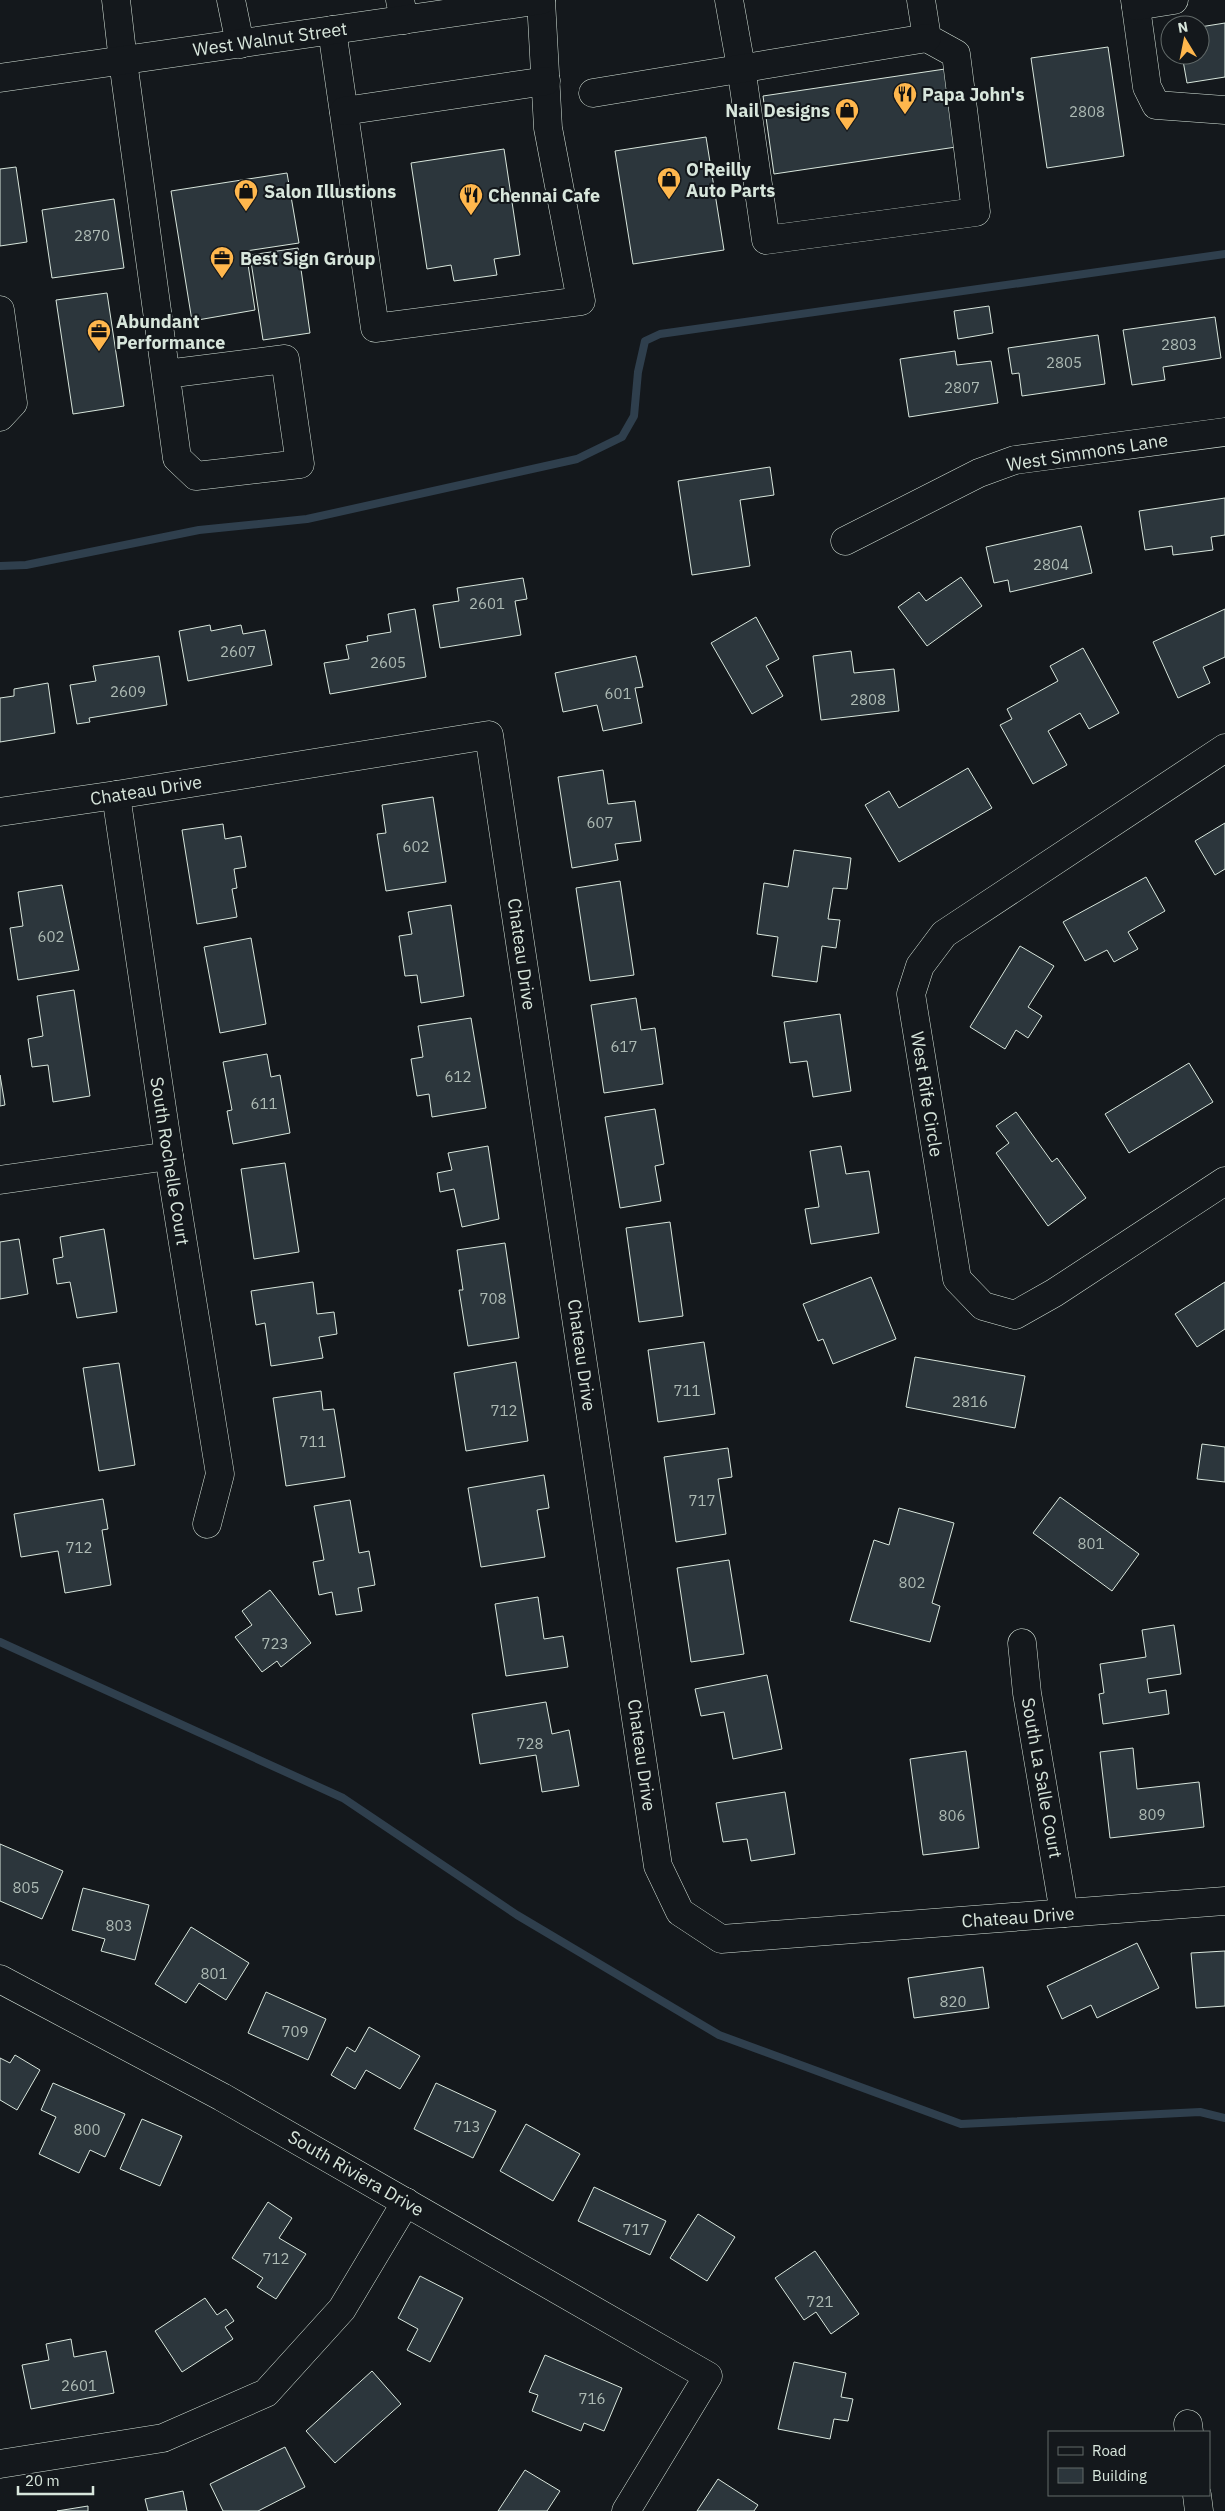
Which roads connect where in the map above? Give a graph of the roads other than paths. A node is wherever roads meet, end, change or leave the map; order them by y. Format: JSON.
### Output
{"nodes":[{"id":1,"x":116,"y":0,"type":"edge"},
{"id":2,"x":231,"y":0,"type":"edge"},
{"id":3,"x":541,"y":0,"type":"edge"},
{"id":4,"x":729,"y":0,"type":"edge"},
{"id":5,"x":921,"y":0,"type":"edge"},
{"id":6,"x":1174,"y":0,"type":"edge"},
{"id":7,"x":1135,"y":3,"type":"edge"},
{"id":8,"x":402,"y":10,"type":"edge"},
{"id":9,"x":332,"y":30,"type":"junction"},
{"id":10,"x":927,"y":38,"type":"junction"},
{"id":11,"x":240,"y":44,"type":"junction"},
{"id":12,"x":123,"y":60,"type":"junction"},
{"id":13,"x":741,"y":67,"type":"junction"},
{"id":14,"x":1,"y":74,"type":"edge"},
{"id":15,"x":546,"y":81,"type":"junction"},
{"id":16,"x":593,"y":93,"type":"dead end"},
{"id":17,"x":1225,"y":110,"type":"edge"},
{"id":18,"x":344,"y":111,"type":"junction"},
{"id":19,"x":0,"y":310,"type":"edge"},
{"id":20,"x":166,"y":374,"type":"junction"},
{"id":21,"x":0,"y":417,"type":"edge"},
{"id":22,"x":1225,"y":432,"type":"edge"},
{"id":23,"x":845,"y":541,"type":"dead end"},
{"id":24,"x":1225,"y":748,"type":"edge"},
{"id":25,"x":116,"y":796,"type":"junction"},
{"id":26,"x":0,"y":812,"type":"edge"},
{"id":27,"x":169,"y":1156,"type":"junction"},
{"id":28,"x":0,"y":1180,"type":"edge"},
{"id":29,"x":1225,"y":1181,"type":"edge"},
{"id":30,"x":208,"y":1524,"type":"dead end"},
{"id":31,"x":1022,"y":1643,"type":"dead end"},
{"id":32,"x":1225,"y":1901,"type":"edge"},
{"id":33,"x":1064,"y":1913,"type":"junction"},
{"id":34,"x":0,"y":1979,"type":"edge"},
{"id":35,"x":406,"y":2202,"type":"junction"},
{"id":36,"x":0,"y":2464,"type":"edge"},
{"id":37,"x":1197,"y":2496,"type":"edge"},
{"id":38,"x":626,"y":2511,"type":"edge"},
{"id":39,"x":1199,"y":2511,"type":"edge"}],
"edges":[{"from":1,"to":12,"type":"street"},
{"from":2,"to":11,"type":"street"},
{"from":3,"to":8,"type":"street","name":"West Walnut Street"},
{"from":3,"to":15,"type":"street"},
{"from":4,"to":13,"type":"street"},
{"from":5,"to":10,"type":"street"},
{"from":6,"to":7,"type":"street"},
{"from":7,"to":17,"type":"street"},
{"from":8,"to":9,"type":"street","name":"West Walnut Street"},
{"from":9,"to":11,"type":"street","name":"West Walnut Street"},
{"from":9,"to":18,"type":"street"},
{"from":10,"to":13,"type":"street"},
{"from":10,"to":13,"type":"street"},
{"from":11,"to":12,"type":"street","name":"West Walnut Street"},
{"from":12,"to":14,"type":"street","name":"West Walnut Street"},
{"from":12,"to":20,"type":"street"},
{"from":13,"to":16,"type":"street"},
{"from":15,"to":18,"type":"street"},
{"from":15,"to":18,"type":"street"},
{"from":19,"to":21,"type":"street"},
{"from":20,"to":20,"type":"street"},
{"from":22,"to":23,"type":"street","name":"West Simmons Lane"},
{"from":24,"to":29,"type":"street","name":"West Rife Circle"},
{"from":25,"to":26,"type":"street","name":"Chateau Drive"},
{"from":25,"to":27,"type":"street","name":"South Rochelle Court"},
{"from":25,"to":33,"type":"street","name":"Chateau Drive"},
{"from":27,"to":28,"type":"street"},
{"from":27,"to":30,"type":"street","name":"South Rochelle Court"},
{"from":31,"to":33,"type":"street","name":"South La Salle Court"},
{"from":32,"to":33,"type":"street","name":"Chateau Drive"},
{"from":34,"to":35,"type":"street","name":"South Riviera Drive"},
{"from":35,"to":36,"type":"street"},
{"from":35,"to":38,"type":"street","name":"South Riviera Drive"},
{"from":37,"to":39,"type":"street"}]}
